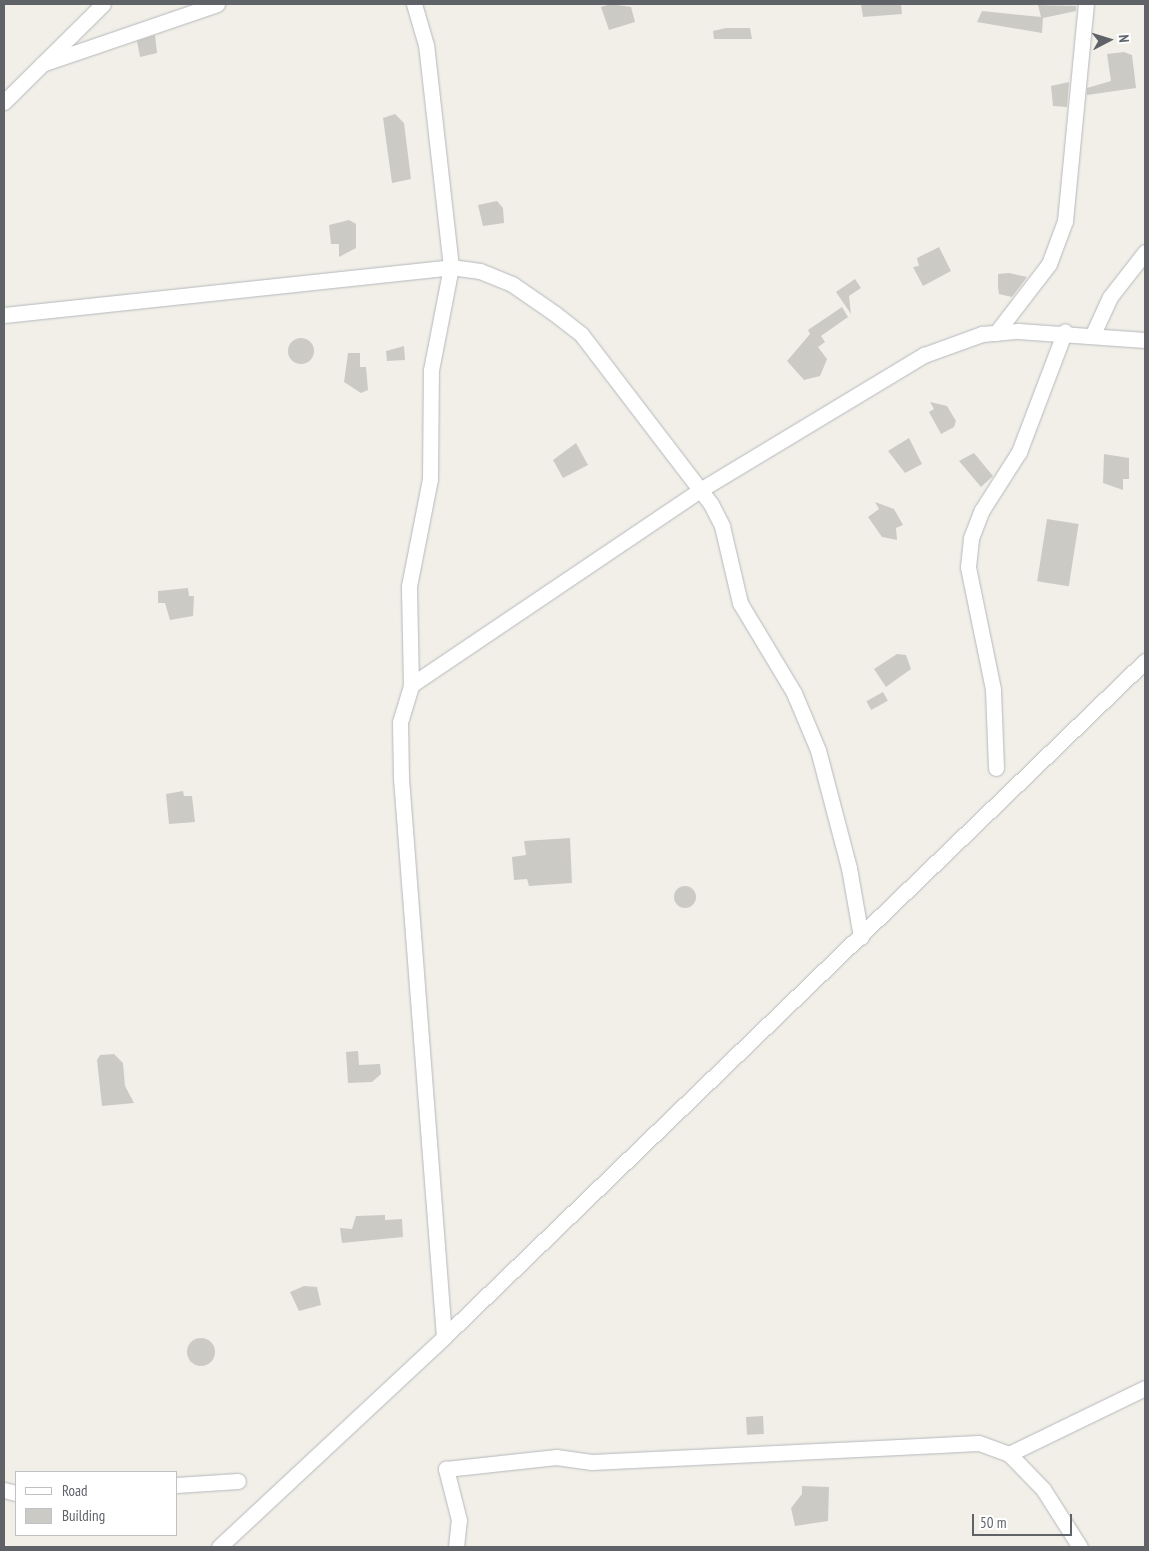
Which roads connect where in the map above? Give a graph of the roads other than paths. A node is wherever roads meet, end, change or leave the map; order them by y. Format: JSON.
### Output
{"nodes":[{"id":1,"x":104,"y":4,"type":"edge"},
{"id":2,"x":217,"y":4,"type":"edge"},
{"id":3,"x":414,"y":4,"type":"edge"},
{"id":4,"x":1086,"y":4,"type":"edge"},
{"id":5,"x":42,"y":64,"type":"junction"},
{"id":6,"x":4,"y":84,"type":"edge"},
{"id":7,"x":22,"y":84,"type":"junction"},
{"id":8,"x":4,"y":102,"type":"edge"},
{"id":9,"x":1145,"y":252,"type":"edge"},
{"id":10,"x":451,"y":267,"type":"junction"},
{"id":11,"x":4,"y":315,"type":"edge"},
{"id":12,"x":1066,"y":331,"type":"junction"},
{"id":13,"x":996,"y":333,"type":"junction"},
{"id":14,"x":1093,"y":334,"type":"junction"},
{"id":15,"x":1145,"y":340,"type":"edge"},
{"id":16,"x":700,"y":490,"type":"junction"},
{"id":17,"x":1145,"y":661,"type":"edge"},
{"id":18,"x":411,"y":686,"type":"junction"},
{"id":19,"x":996,"y":768,"type":"dead end"},
{"id":20,"x":861,"y":937,"type":"junction"},
{"id":21,"x":444,"y":1337,"type":"junction"},
{"id":22,"x":1145,"y":1388,"type":"edge"},
{"id":23,"x":1009,"y":1454,"type":"junction"},
{"id":24,"x":238,"y":1481,"type":"dead end"},
{"id":25,"x":178,"y":1485,"type":"edge"},
{"id":26,"x":219,"y":1547,"type":"edge"},
{"id":27,"x":456,"y":1547,"type":"edge"},
{"id":28,"x":1080,"y":1547,"type":"edge"}],
"edges":[{"from":1,"to":5,"type":"street"},
{"from":2,"to":5,"type":"street"},
{"from":3,"to":10,"type":"street"},
{"from":4,"to":13,"type":"street"},
{"from":5,"to":7,"type":"street"},
{"from":6,"to":7,"type":"street"},
{"from":7,"to":8,"type":"street"},
{"from":9,"to":14,"type":"street"},
{"from":10,"to":11,"type":"street"},
{"from":10,"to":16,"type":"street"},
{"from":10,"to":18,"type":"street"},
{"from":12,"to":13,"type":"street"},
{"from":12,"to":14,"type":"street"},
{"from":12,"to":19,"type":"street"},
{"from":13,"to":16,"type":"street"},
{"from":14,"to":15,"type":"street"},
{"from":16,"to":18,"type":"street"},
{"from":16,"to":20,"type":"street"},
{"from":17,"to":20,"type":"street"},
{"from":18,"to":21,"type":"street"},
{"from":20,"to":21,"type":"street"},
{"from":21,"to":26,"type":"street"},
{"from":22,"to":23,"type":"street"},
{"from":23,"to":27,"type":"street"},
{"from":23,"to":28,"type":"street"},
{"from":24,"to":25,"type":"street"}]}
